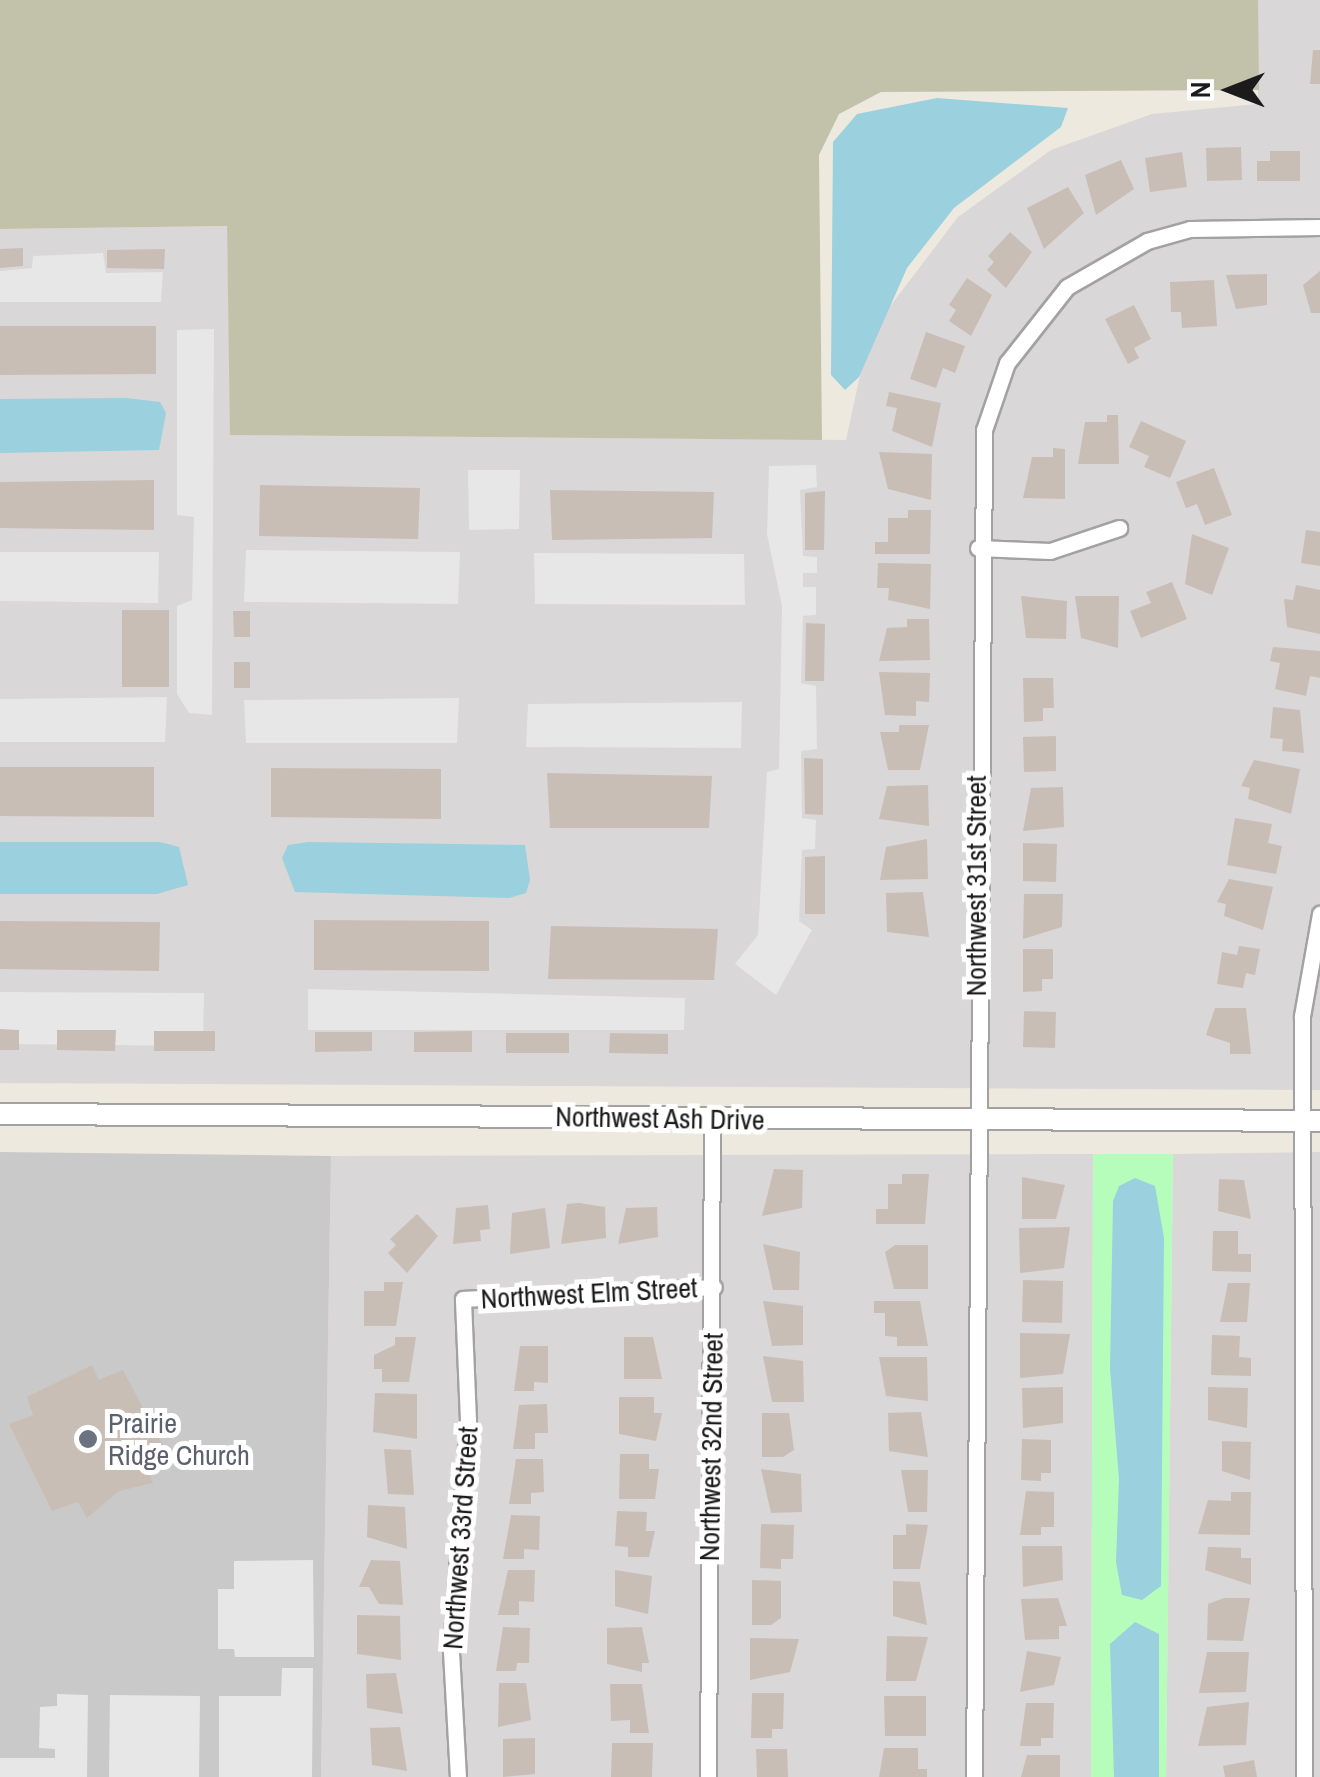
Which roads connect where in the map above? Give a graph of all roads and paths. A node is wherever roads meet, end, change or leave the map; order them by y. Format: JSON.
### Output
{"nodes":[{"id":1,"x":1320,"y":227,"type":"edge"},
{"id":2,"x":1118,"y":528,"type":"dead end"},
{"id":3,"x":978,"y":548,"type":"junction"},
{"id":4,"x":1320,"y":914,"type":"edge"},
{"id":5,"x":0,"y":1114,"type":"edge"},
{"id":6,"x":712,"y":1118,"type":"junction"},
{"id":7,"x":976,"y":1120,"type":"junction"},
{"id":8,"x":1311,"y":1121,"type":"edge"},
{"id":9,"x":714,"y":1287,"type":"junction"},
{"id":10,"x":464,"y":1299,"type":"joint"},
{"id":11,"x":458,"y":1777,"type":"edge"},
{"id":12,"x":708,"y":1777,"type":"edge"},
{"id":13,"x":974,"y":1777,"type":"edge"},
{"id":14,"x":1304,"y":1777,"type":"edge"}],
"edges":[{"from":1,"to":3,"type":"street","name":"Northwest 31st Street"},
{"from":2,"to":3,"type":"street"},
{"from":3,"to":7,"type":"street","name":"Northwest 31st Street"},
{"from":4,"to":8,"type":"street"},
{"from":5,"to":6,"type":"street","name":"Northwest Ash Drive"},
{"from":6,"to":7,"type":"street","name":"Northwest Ash Drive"},
{"from":6,"to":9,"type":"street","name":"Northwest 32nd Street"},
{"from":7,"to":8,"type":"street","name":"Northwest Ash Drive"},
{"from":7,"to":13,"type":"street","name":"Northwest 31st Street"},
{"from":8,"to":14,"type":"street"},
{"from":9,"to":10,"type":"street","name":"Northwest Elm Street"},
{"from":9,"to":12,"type":"street","name":"Northwest 32nd Street"},
{"from":10,"to":11,"type":"street","name":"Northwest 33rd Street"}]}
